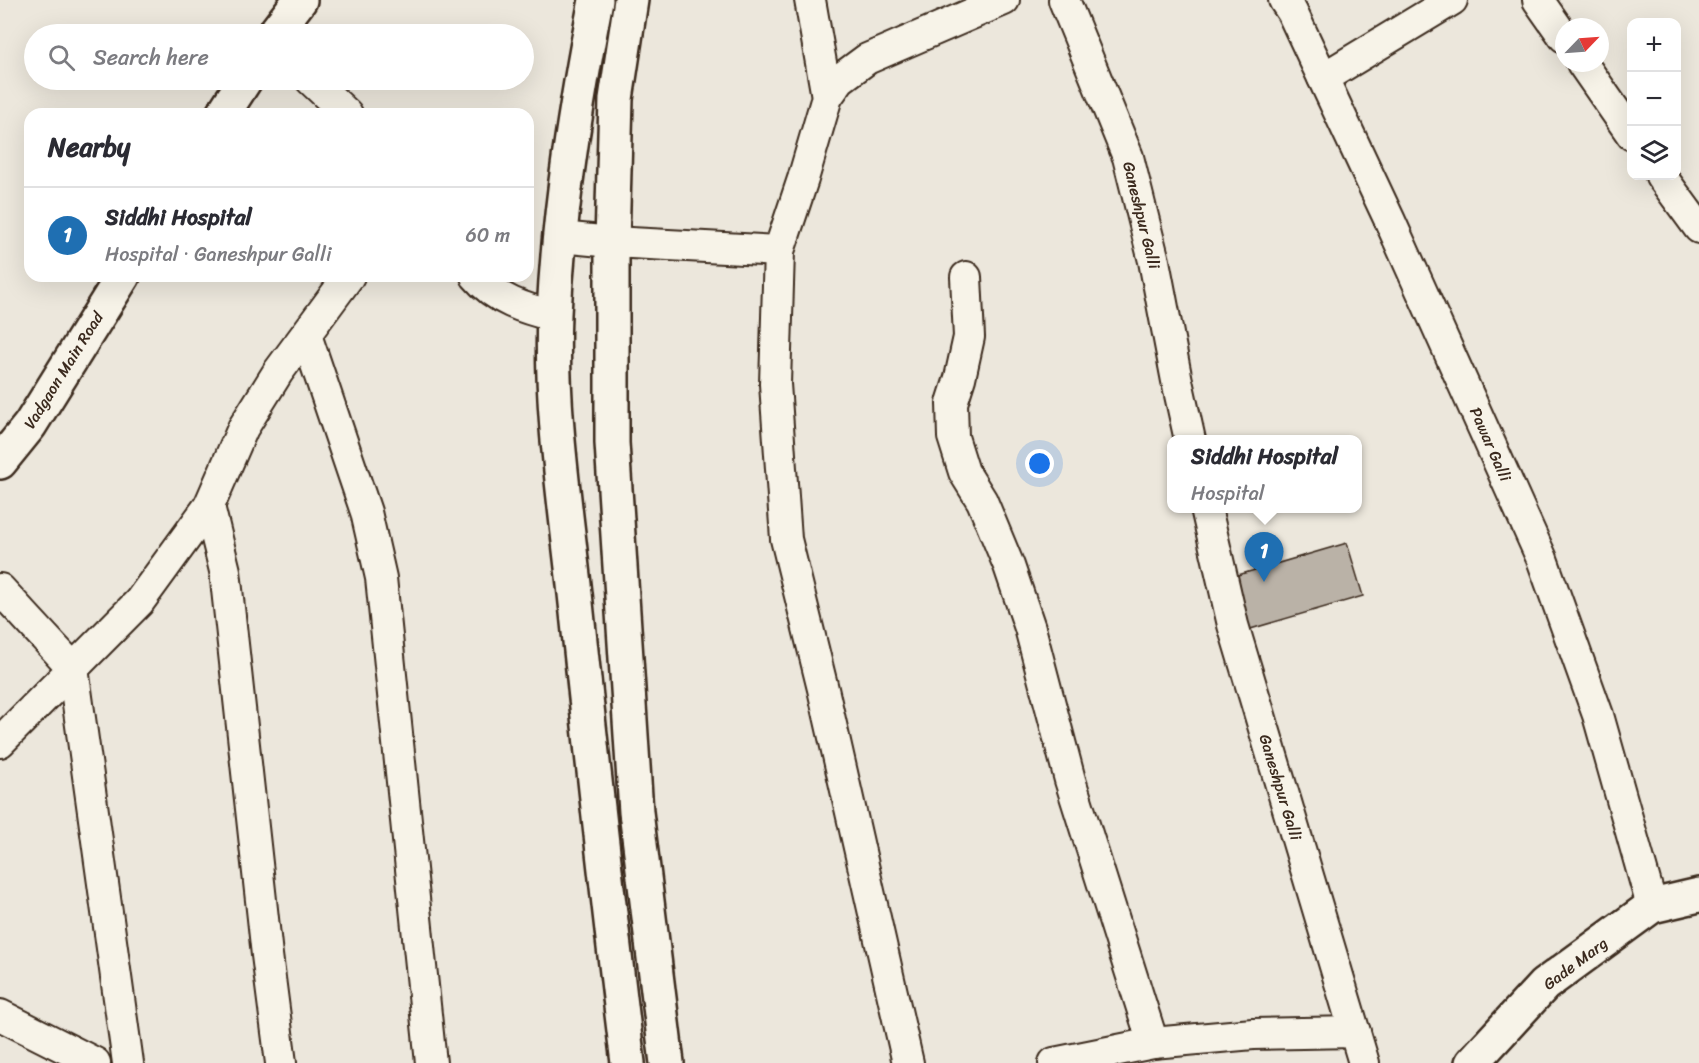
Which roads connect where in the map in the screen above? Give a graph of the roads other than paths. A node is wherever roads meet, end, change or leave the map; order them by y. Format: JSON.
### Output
{"nodes":[{"id":1,"x":300,"y":0,"type":"edge"},
{"id":2,"x":596,"y":0,"type":"edge"},
{"id":3,"x":631,"y":0,"type":"edge"},
{"id":4,"x":810,"y":0,"type":"edge"},
{"id":5,"x":1004,"y":0,"type":"edge"},
{"id":6,"x":1064,"y":0,"type":"edge"},
{"id":7,"x":1284,"y":0,"type":"edge"},
{"id":8,"x":1452,"y":0,"type":"edge"},
{"id":9,"x":1538,"y":0,"type":"edge"},
{"id":10,"x":282,"y":24,"type":"edge"},
{"id":11,"x":1555,"y":24,"type":"edge"},
{"id":12,"x":1588,"y":72,"type":"edge"},
{"id":13,"x":1323,"y":78,"type":"junction"},
{"id":14,"x":239,"y":90,"type":"edge"},
{"id":15,"x":322,"y":90,"type":"edge"},
{"id":16,"x":827,"y":96,"type":"junction"},
{"id":17,"x":228,"y":108,"type":"edge"},
{"id":18,"x":341,"y":108,"type":"edge"},
{"id":19,"x":1627,"y":128,"type":"edge"},
{"id":20,"x":1664,"y":180,"type":"edge"},
{"id":21,"x":1699,"y":228,"type":"edge"},
{"id":22,"x":560,"y":237,"type":"junction"},
{"id":23,"x":612,"y":242,"type":"junction"},
{"id":24,"x":779,"y":250,"type":"junction"},
{"id":25,"x":966,"y":277,"type":"dead end"},
{"id":26,"x":119,"y":282,"type":"edge"},
{"id":27,"x":345,"y":282,"type":"edge"},
{"id":28,"x":483,"y":282,"type":"edge"},
{"id":29,"x":554,"y":316,"type":"junction"},
{"id":30,"x":306,"y":335,"type":"junction"},
{"id":31,"x":1189,"y":435,"type":"edge"},
{"id":32,"x":0,"y":462,"type":"edge"},
{"id":33,"x":209,"y":506,"type":"junction"},
{"id":34,"x":1207,"y":513,"type":"edge"},
{"id":35,"x":0,"y":589,"type":"edge"},
{"id":36,"x":73,"y":668,"type":"junction"},
{"id":37,"x":0,"y":742,"type":"edge"},
{"id":38,"x":1699,"y":895,"type":"edge"},
{"id":39,"x":1652,"y":906,"type":"junction"},
{"id":40,"x":0,"y":1015,"type":"edge"},
{"id":41,"x":1354,"y":1032,"type":"junction"},
{"id":42,"x":1154,"y":1043,"type":"junction"},
{"id":43,"x":95,"y":1063,"type":"edge"},
{"id":44,"x":128,"y":1063,"type":"edge"},
{"id":45,"x":281,"y":1063,"type":"edge"},
{"id":46,"x":431,"y":1063,"type":"edge"},
{"id":47,"x":628,"y":1063,"type":"edge"},
{"id":48,"x":667,"y":1063,"type":"edge"},
{"id":49,"x":908,"y":1063,"type":"edge"},
{"id":50,"x":1054,"y":1063,"type":"edge"},
{"id":51,"x":1364,"y":1063,"type":"edge"},
{"id":52,"x":1472,"y":1063,"type":"edge"}],
"edges":[{"from":1,"to":10,"type":"street"},
{"from":2,"to":22,"type":"street"},
{"from":3,"to":23,"type":"street"},
{"from":4,"to":16,"type":"street"},
{"from":5,"to":16,"type":"street"},
{"from":6,"to":31,"type":"street","name":"Ganeshpur Galli"},
{"from":7,"to":13,"type":"street","name":"Pawar Galli"},
{"from":8,"to":13,"type":"street"},
{"from":9,"to":11,"type":"street"},
{"from":12,"to":19,"type":"street"},
{"from":13,"to":39,"type":"street","name":"Pawar Galli"},
{"from":14,"to":17,"type":"street"},
{"from":15,"to":18,"type":"street"},
{"from":16,"to":24,"type":"street"},
{"from":20,"to":21,"type":"street"},
{"from":22,"to":23,"type":"street"},
{"from":22,"to":29,"type":"street"},
{"from":23,"to":24,"type":"street"},
{"from":23,"to":48,"type":"street"},
{"from":24,"to":49,"type":"street"},
{"from":25,"to":42,"type":"street"},
{"from":26,"to":32,"type":"street","name":"Vadgaon Main Road"},
{"from":27,"to":30,"type":"street"},
{"from":28,"to":29,"type":"street"},
{"from":29,"to":47,"type":"street"},
{"from":30,"to":33,"type":"street"},
{"from":30,"to":46,"type":"street"},
{"from":33,"to":36,"type":"street"},
{"from":33,"to":45,"type":"street"},
{"from":34,"to":41,"type":"street","name":"Ganeshpur Galli"},
{"from":35,"to":36,"type":"street"},
{"from":36,"to":37,"type":"street"},
{"from":36,"to":44,"type":"street"},
{"from":38,"to":39,"type":"street","name":"Gade Marg"},
{"from":39,"to":52,"type":"street","name":"Gade Marg"},
{"from":40,"to":43,"type":"street"},
{"from":41,"to":42,"type":"street"},
{"from":41,"to":51,"type":"street","name":"Ganeshpur Galli"},
{"from":42,"to":50,"type":"street"}]}
